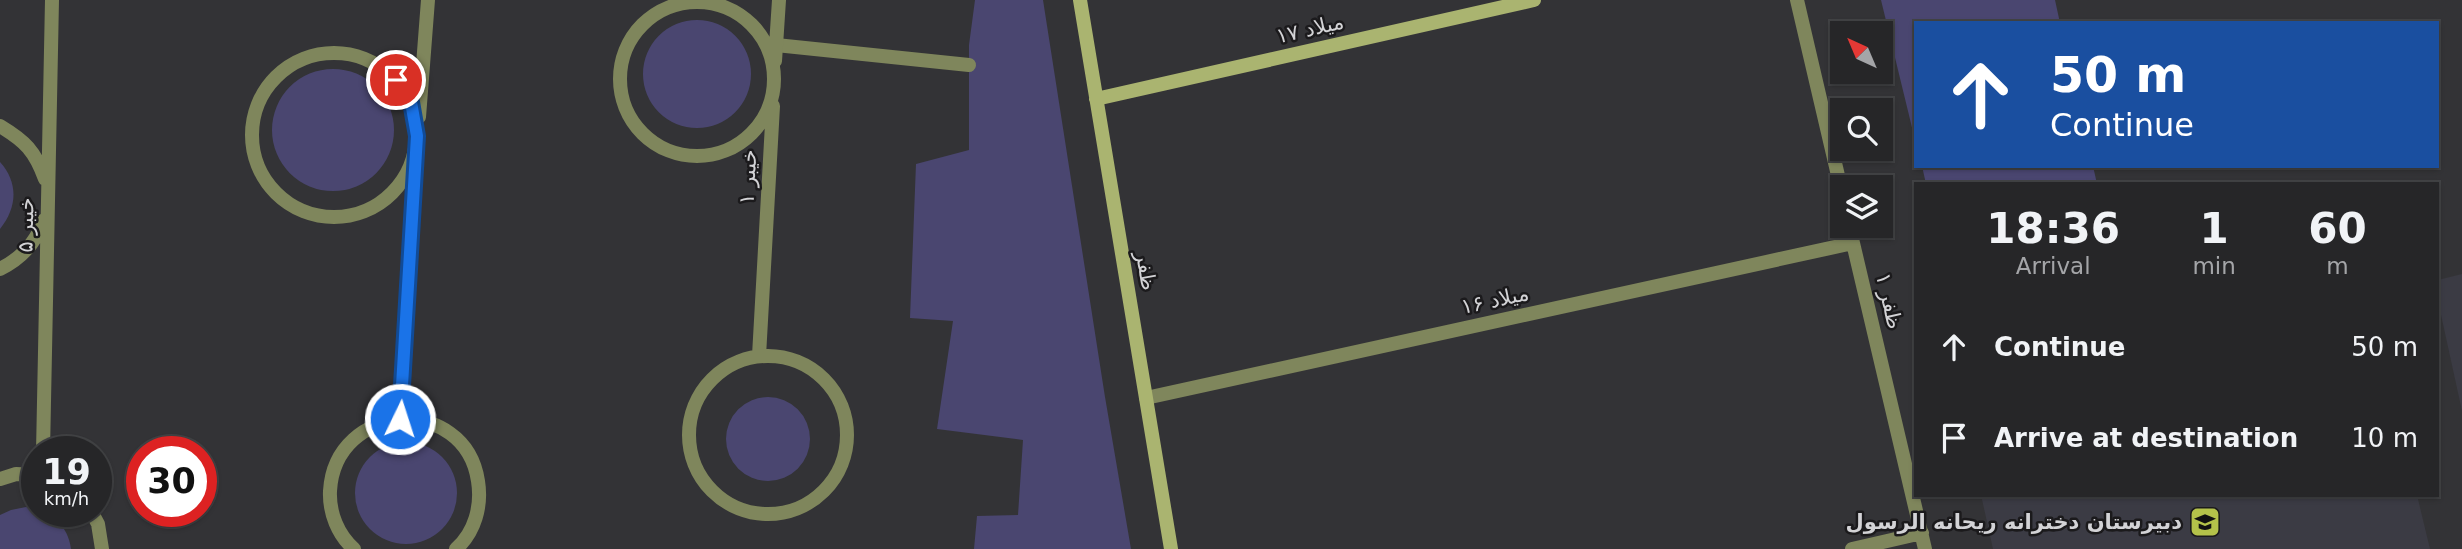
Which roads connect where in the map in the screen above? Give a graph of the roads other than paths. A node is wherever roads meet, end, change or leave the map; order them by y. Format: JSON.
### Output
{"nodes":[{"id":1,"x":52,"y":0,"type":"edge"},
{"id":2,"x":428,"y":0,"type":"edge"},
{"id":3,"x":779,"y":0,"type":"edge"},
{"id":4,"x":1080,"y":0,"type":"edge"},
{"id":5,"x":1534,"y":0,"type":"edge"},
{"id":6,"x":1797,"y":0,"type":"edge"},
{"id":7,"x":776,"y":44,"type":"junction"},
{"id":8,"x":969,"y":65,"type":"dead end"},
{"id":9,"x":774,"y":91,"type":"junction"},
{"id":10,"x":1096,"y":99,"type":"junction"},
{"id":11,"x":0,"y":126,"type":"edge"},
{"id":12,"x":417,"y":136,"type":"junction"},
{"id":13,"x":1838,"y":175,"type":"edge"},
{"id":14,"x":47,"y":210,"type":"junction"},
{"id":15,"x":1852,"y":238,"type":"edge"},
{"id":16,"x":1853,"y":243,"type":"junction"},
{"id":17,"x":0,"y":269,"type":"edge"},
{"id":18,"x":759,"y":356,"type":"junction"},
{"id":19,"x":1146,"y":398,"type":"junction"},
{"id":20,"x":400,"y":419,"type":"junction"},
{"id":21,"x":43,"y":436,"type":"edge"},
{"id":22,"x":21,"y":474,"type":"edge"},
{"id":23,"x":0,"y":479,"type":"edge"},
{"id":24,"x":98,"y":527,"type":"edge"},
{"id":25,"x":1922,"y":533,"type":"junction"},
{"id":26,"x":102,"y":549,"type":"edge"},
{"id":27,"x":354,"y":549,"type":"edge"},
{"id":28,"x":456,"y":549,"type":"edge"},
{"id":29,"x":1171,"y":549,"type":"edge"},
{"id":30,"x":1852,"y":549,"type":"edge"},
{"id":31,"x":1926,"y":549,"type":"edge"}],
"edges":[{"from":1,"to":14,"type":"street","name":"خیبر ۵"},
{"from":2,"to":12,"type":"street"},
{"from":3,"to":7,"type":"street","name":"خیبر ۱"},
{"from":4,"to":10,"type":"street","name":"ظفر"},
{"from":5,"to":10,"type":"street","name":"میلاد ۱۷"},
{"from":6,"to":13,"type":"street"},
{"from":7,"to":8,"type":"street"},
{"from":7,"to":9,"type":"street","name":"خیبر ۱"},
{"from":9,"to":9,"type":"street"},
{"from":9,"to":18,"type":"street","name":"خیبر ۱"},
{"from":10,"to":19,"type":"street","name":"ظفر"},
{"from":11,"to":14,"type":"street"},
{"from":12,"to":12,"type":"street"},
{"from":12,"to":20,"type":"street"},
{"from":14,"to":17,"type":"street"},
{"from":14,"to":21,"type":"street","name":"خیبر ۵"},
{"from":15,"to":16,"type":"street","name":"ظفر ۱"},
{"from":16,"to":19,"type":"street","name":"میلاد ۱۶"},
{"from":16,"to":25,"type":"street","name":"ظفر ۱"},
{"from":18,"to":18,"type":"street"},
{"from":19,"to":29,"type":"street","name":"ظفر"},
{"from":20,"to":27,"type":"street"},
{"from":20,"to":28,"type":"street"},
{"from":22,"to":23,"type":"street"},
{"from":24,"to":26,"type":"street"},
{"from":25,"to":30,"type":"street"},
{"from":25,"to":31,"type":"street","name":"ظفر ۱"}]}
